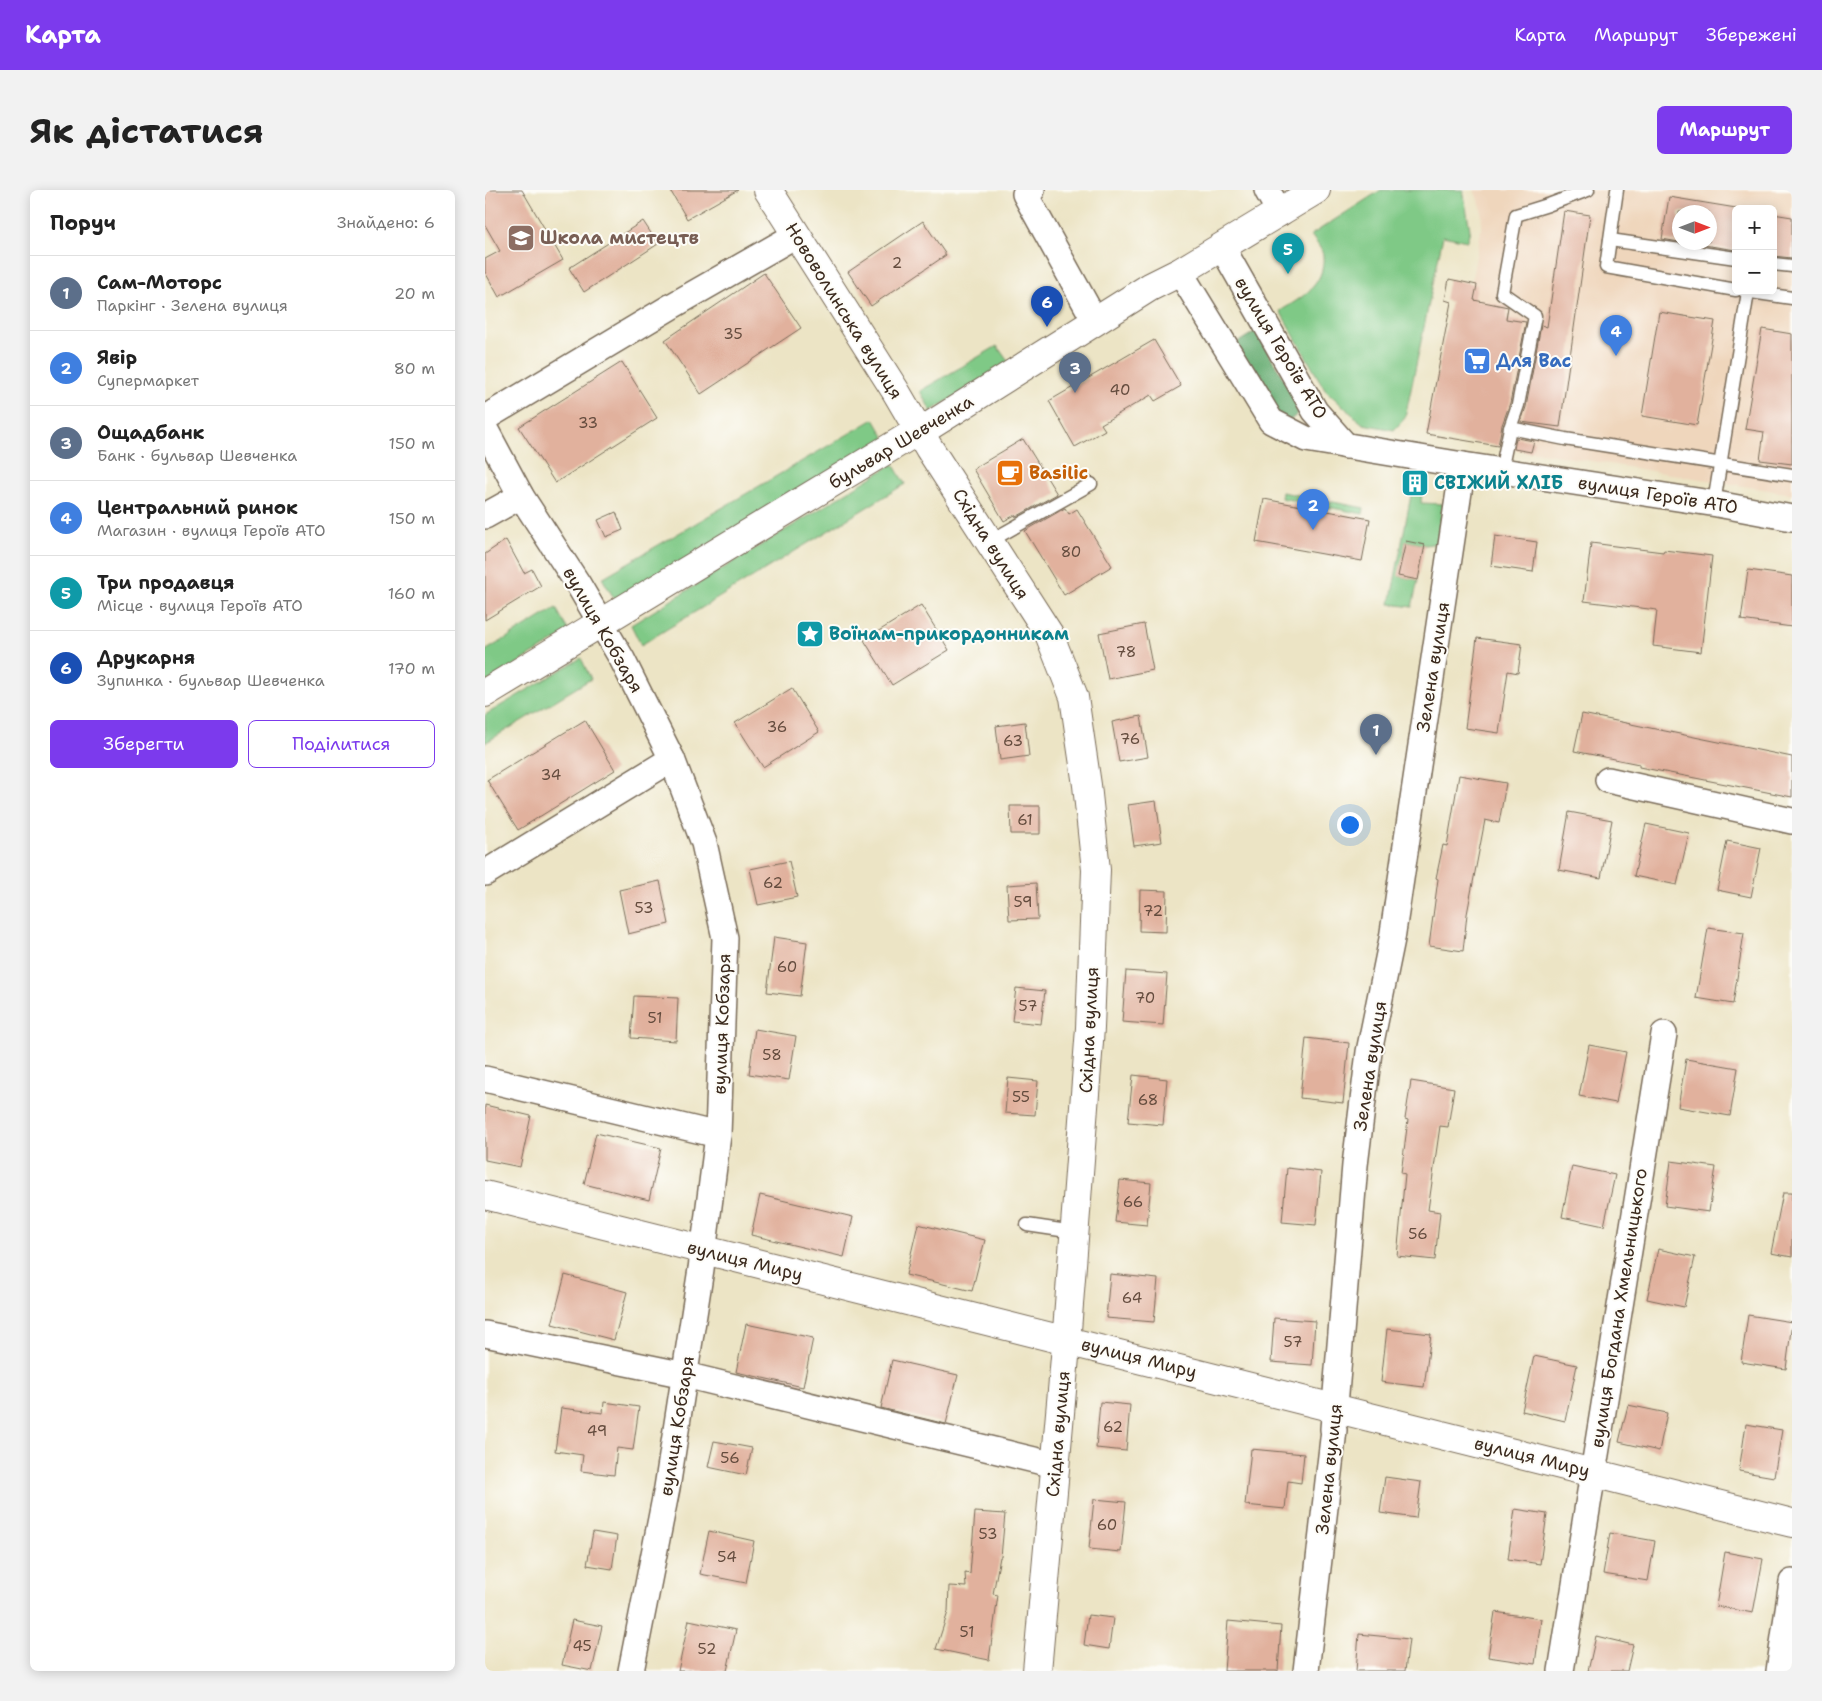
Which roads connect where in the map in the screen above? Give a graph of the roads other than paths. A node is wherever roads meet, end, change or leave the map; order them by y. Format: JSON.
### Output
{"nodes":[{"id":1,"x":768,"y":190,"type":"edge"},
{"id":2,"x":1032,"y":190,"type":"edge"},
{"id":3,"x":1317,"y":190,"type":"edge"},
{"id":4,"x":1588,"y":190,"type":"edge"},
{"id":5,"x":1617,"y":190,"type":"edge"},
{"id":6,"x":1272,"y":199,"type":"edge"},
{"id":7,"x":796,"y":235,"type":"junction"},
{"id":8,"x":1610,"y":240,"type":"junction"},
{"id":9,"x":1222,"y":247,"type":"junction"},
{"id":10,"x":1732,"y":257,"type":"edge"},
{"id":11,"x":1777,"y":264,"type":"edge"},
{"id":12,"x":1792,"y":266,"type":"edge"},
{"id":13,"x":1180,"y":272,"type":"junction"},
{"id":14,"x":1732,"y":289,"type":"edge"},
{"id":15,"x":1741,"y":295,"type":"edge"},
{"id":16,"x":1771,"y":295,"type":"edge"},
{"id":17,"x":1792,"y":298,"type":"edge"},
{"id":18,"x":1095,"y":321,"type":"junction"},
{"id":19,"x":485,"y":418,"type":"edge"},
{"id":20,"x":485,"y":428,"type":"edge"},
{"id":21,"x":1509,"y":428,"type":"junction"},
{"id":22,"x":919,"y":432,"type":"junction"},
{"id":23,"x":1347,"y":446,"type":"junction"},
{"id":24,"x":1720,"y":463,"type":"junction"},
{"id":25,"x":1463,"y":465,"type":"junction"},
{"id":26,"x":1501,"y":471,"type":"junction"},
{"id":27,"x":1792,"y":475,"type":"edge"},
{"id":28,"x":1091,"y":484,"type":"dead end"},
{"id":29,"x":521,"y":496,"type":"junction"},
{"id":30,"x":1714,"y":503,"type":"junction"},
{"id":31,"x":485,"y":516,"type":"edge"},
{"id":32,"x":1792,"y":518,"type":"edge"},
{"id":33,"x":990,"y":541,"type":"junction"},
{"id":34,"x":601,"y":624,"type":"junction"},
{"id":35,"x":485,"y":693,"type":"edge"},
{"id":36,"x":672,"y":758,"type":"junction"},
{"id":37,"x":1608,"y":780,"type":"dead end"},
{"id":38,"x":1792,"y":821,"type":"edge"},
{"id":39,"x":485,"y":873,"type":"edge"},
{"id":40,"x":1664,"y":1034,"type":"dead end"},
{"id":41,"x":485,"y":1079,"type":"edge"},
{"id":42,"x":718,"y":1135,"type":"junction"},
{"id":43,"x":485,"y":1195,"type":"edge"},
{"id":44,"x":1027,"y":1224,"type":"dead end"},
{"id":45,"x":1074,"y":1232,"type":"junction"},
{"id":46,"x":703,"y":1251,"type":"junction"},
{"id":47,"x":485,"y":1334,"type":"edge"},
{"id":48,"x":1066,"y":1340,"type":"junction"},
{"id":49,"x":685,"y":1375,"type":"junction"},
{"id":50,"x":1335,"y":1407,"type":"junction"},
{"id":51,"x":1055,"y":1465,"type":"junction"},
{"id":52,"x":1593,"y":1472,"type":"junction"},
{"id":53,"x":1792,"y":1522,"type":"edge"},
{"id":54,"x":1792,"y":1582,"type":"edge"},
{"id":55,"x":631,"y":1671,"type":"edge"},
{"id":56,"x":1037,"y":1671,"type":"edge"},
{"id":57,"x":1306,"y":1671,"type":"edge"},
{"id":58,"x":1561,"y":1671,"type":"edge"},
{"id":59,"x":1779,"y":1671,"type":"edge"}],
"edges":[{"from":1,"to":7,"type":"street","name":"Нововолинська вулиця"},
{"from":2,"to":18,"type":"street"},
{"from":3,"to":6,"type":"street","name":"бульвар Шевченка"},
{"from":4,"to":21,"type":"lane"},
{"from":5,"to":8,"type":"lane"},
{"from":6,"to":9,"type":"street","name":"бульвар Шевченка"},
{"from":7,"to":19,"type":"street"},
{"from":7,"to":22,"type":"street","name":"Нововолинська вулиця"},
{"from":8,"to":10,"type":"lane"},
{"from":8,"to":14,"type":"lane"},
{"from":9,"to":13,"type":"street","name":"бульвар Шевченка"},
{"from":9,"to":23,"type":"street","name":"вулиця Героїв АТО"},
{"from":11,"to":12,"type":"lane"},
{"from":13,"to":18,"type":"street","name":"бульвар Шевченка"},
{"from":13,"to":23,"type":"street","name":"вулиця Героїв АТО"},
{"from":15,"to":24,"type":"lane"},
{"from":16,"to":17,"type":"lane"},
{"from":18,"to":22,"type":"street","name":"бульвар Шевченка"},
{"from":20,"to":29,"type":"street","name":"вулиця Кобзаря"},
{"from":21,"to":24,"type":"lane"},
{"from":21,"to":26,"type":"lane"},
{"from":22,"to":33,"type":"street","name":"Східна вулиця"},
{"from":22,"to":34,"type":"street","name":"бульвар Шевченка"},
{"from":23,"to":25,"type":"street","name":"вулиця Героїв АТО"},
{"from":24,"to":27,"type":"lane"},
{"from":24,"to":30,"type":"lane"},
{"from":25,"to":26,"type":"street","name":"вулиця Героїв АТО"},
{"from":25,"to":50,"type":"street","name":"Зелена вулиця"},
{"from":26,"to":30,"type":"street","name":"вулиця Героїв АТО"},
{"from":28,"to":33,"type":"lane"},
{"from":29,"to":31,"type":"street"},
{"from":29,"to":34,"type":"street","name":"вулиця Кобзаря"},
{"from":30,"to":32,"type":"street","name":"вулиця Героїв АТО"},
{"from":33,"to":45,"type":"street","name":"Східна вулиця"},
{"from":34,"to":35,"type":"street","name":"бульвар Шевченка"},
{"from":34,"to":36,"type":"street","name":"вулиця Кобзаря"},
{"from":36,"to":39,"type":"street"},
{"from":36,"to":42,"type":"street","name":"вулиця Кобзаря"},
{"from":37,"to":38,"type":"street"},
{"from":40,"to":52,"type":"street","name":"вулиця Богдана Хмельницького"},
{"from":41,"to":42,"type":"street"},
{"from":42,"to":46,"type":"street","name":"вулиця Кобзаря"},
{"from":43,"to":46,"type":"street","name":"вулиця Миру"},
{"from":44,"to":45,"type":"lane"},
{"from":45,"to":48,"type":"street","name":"Східна вулиця"},
{"from":46,"to":48,"type":"street","name":"вулиця Миру"},
{"from":46,"to":49,"type":"street","name":"вулиця Кобзаря"},
{"from":47,"to":49,"type":"street"},
{"from":48,"to":50,"type":"street","name":"вулиця Миру"},
{"from":48,"to":51,"type":"street","name":"Східна вулиця"},
{"from":49,"to":51,"type":"street"},
{"from":49,"to":55,"type":"street","name":"вулиця Кобзаря"},
{"from":50,"to":52,"type":"street","name":"вулиця Миру"},
{"from":50,"to":57,"type":"street","name":"Зелена вулиця"},
{"from":51,"to":56,"type":"street","name":"Східна вулиця"},
{"from":52,"to":53,"type":"street","name":"вулиця Миру"},
{"from":52,"to":58,"type":"street","name":"вулиця Богдана Хмельницького"},
{"from":54,"to":59,"type":"street"}]}
